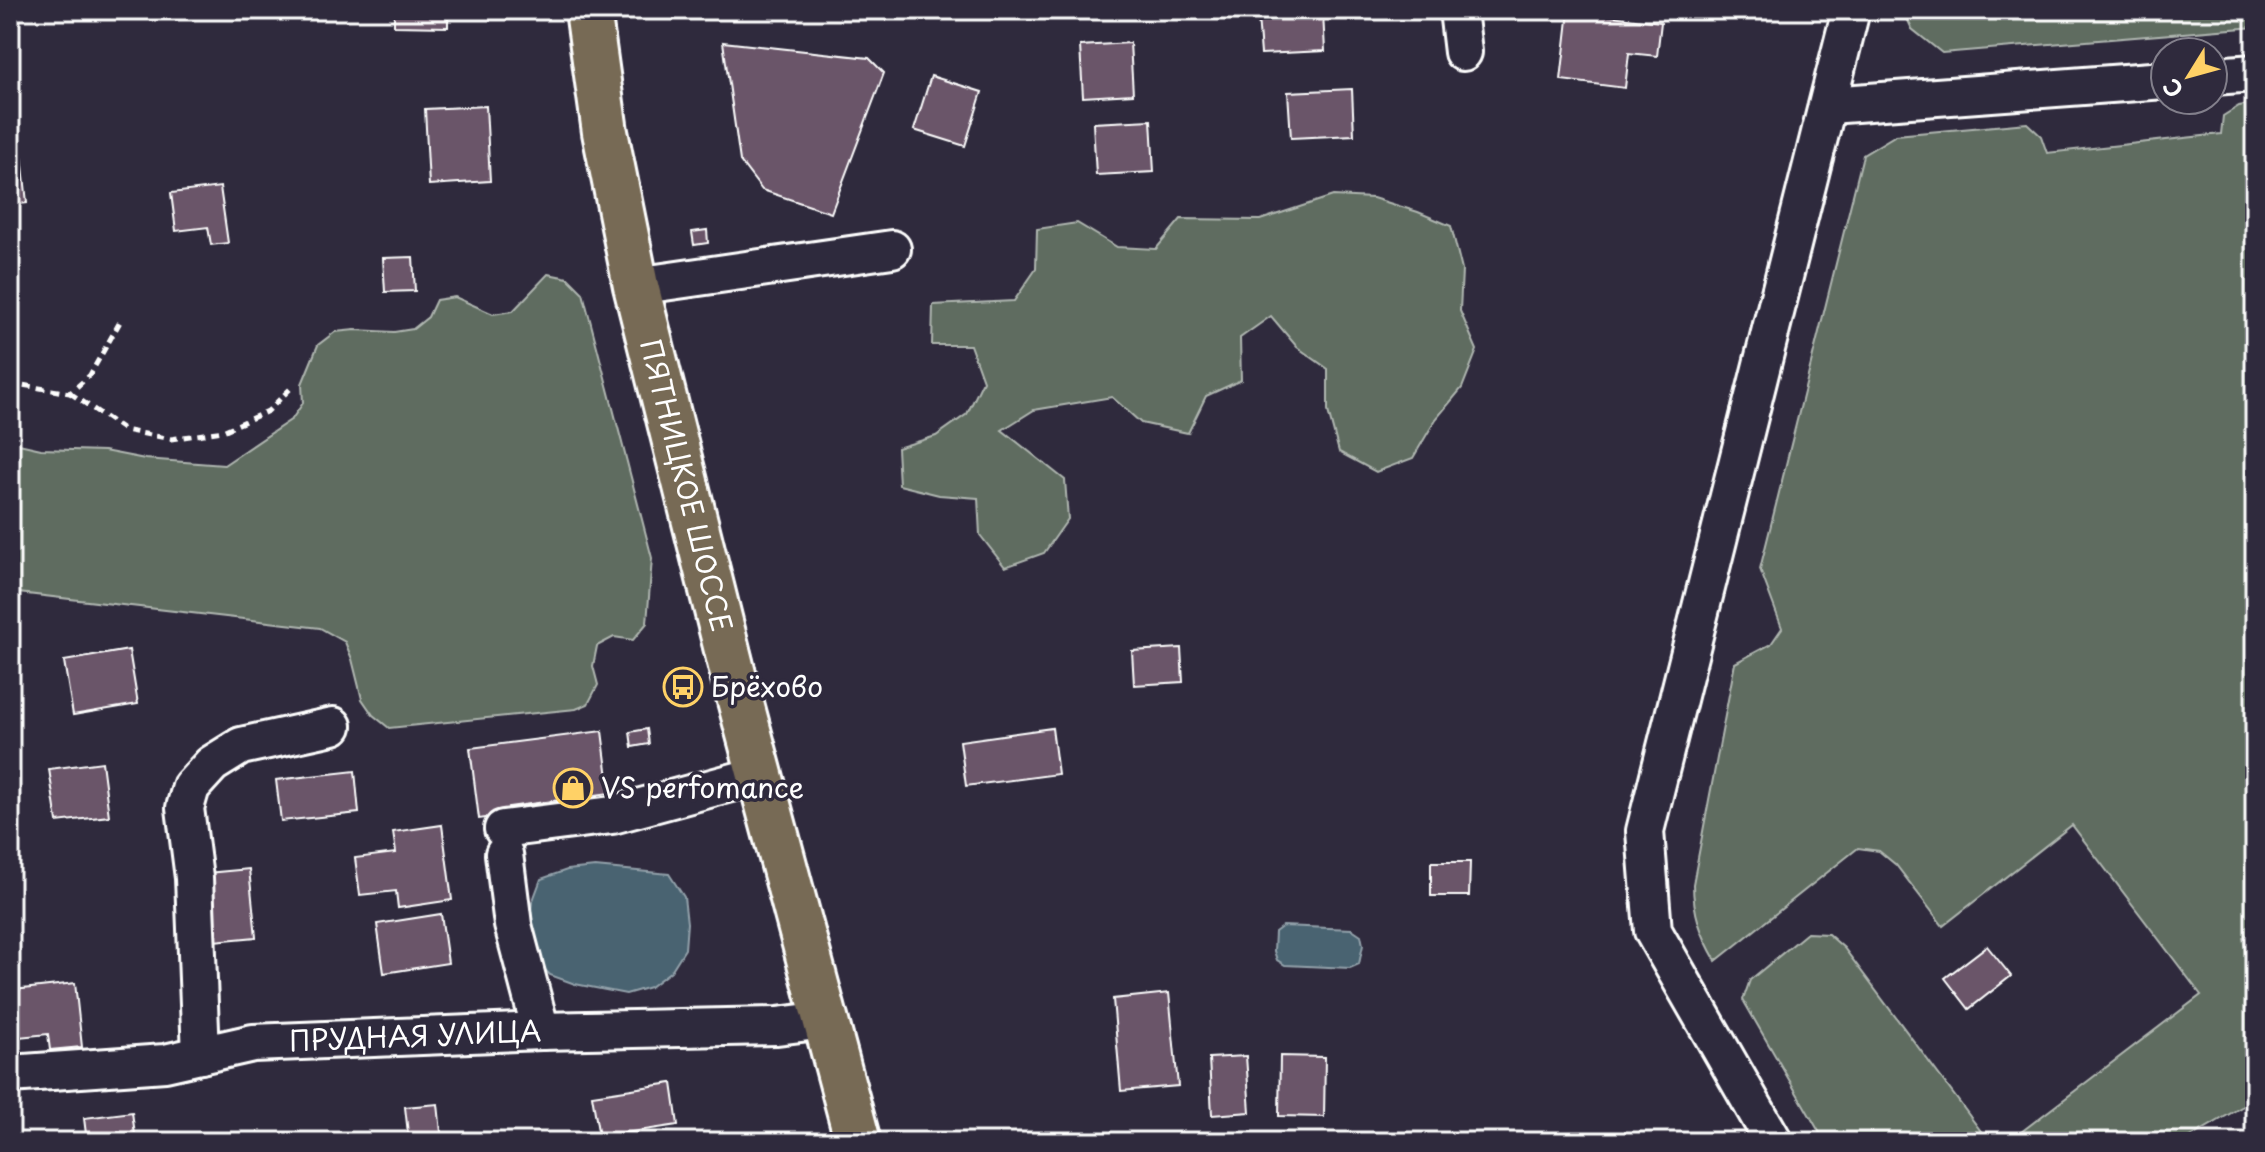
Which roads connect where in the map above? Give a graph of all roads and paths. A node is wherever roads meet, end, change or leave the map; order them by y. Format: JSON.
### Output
{"nodes":[{"id":1,"x":588,"y":10,"type":"edge"},
{"id":2,"x":1458,"y":10,"type":"edge"},
{"id":3,"x":1851,"y":10,"type":"edge"},
{"id":4,"x":1463,"y":52,"type":"dead end"},
{"id":5,"x":2255,"y":73,"type":"edge"},
{"id":6,"x":2229,"y":75,"type":"edge"},
{"id":7,"x":2149,"y":81,"type":"edge"},
{"id":8,"x":1829,"y":105,"type":"junction"},
{"id":9,"x":892,"y":249,"type":"dead end"},
{"id":10,"x":636,"y":286,"type":"junction"},
{"id":11,"x":121,"y":320,"type":"dead end"},
{"id":12,"x":10,"y":383,"type":"edge"},
{"id":13,"x":290,"y":389,"type":"dead end"},
{"id":14,"x":70,"y":393,"type":"junction"},
{"id":15,"x":333,"y":726,"type":"dead end"},
{"id":16,"x":760,"y":775,"type":"junction"},
{"id":17,"x":825,"y":1020,"type":"junction"},
{"id":18,"x":541,"y":1031,"type":"junction"},
{"id":19,"x":201,"y":1055,"type":"junction"},
{"id":20,"x":10,"y":1074,"type":"edge"},
{"id":21,"x":858,"y":1142,"type":"edge"},
{"id":22,"x":1774,"y":1142,"type":"edge"}],
"edges":[{"from":1,"to":10,"type":"main road","name":"ПЯТНИЦКОЕ ШОССЕ"},
{"from":2,"to":4,"type":"street"},
{"from":3,"to":8,"type":"street"},
{"from":5,"to":6,"type":"street"},
{"from":7,"to":8,"type":"street"},
{"from":8,"to":22,"type":"street"},
{"from":9,"to":10,"type":"street"},
{"from":10,"to":16,"type":"main road","name":"ПЯТНИЦКОЕ ШОССЕ"},
{"from":11,"to":14,"type":"path"},
{"from":12,"to":14,"type":"path"},
{"from":13,"to":14,"type":"path"},
{"from":15,"to":19,"type":"street"},
{"from":16,"to":17,"type":"main road","name":"ПЯТНИЦКОЕ ШОССЕ"},
{"from":16,"to":18,"type":"street"},
{"from":17,"to":18,"type":"street","name":"ПРУДНАЯ УЛИЦА"},
{"from":17,"to":21,"type":"main road","name":"ПЯТНИЦКОЕ ШОССЕ"},
{"from":18,"to":19,"type":"street","name":"ПРУДНАЯ УЛИЦА"},
{"from":19,"to":20,"type":"street","name":"ПРУДНАЯ УЛИЦА"}]}
